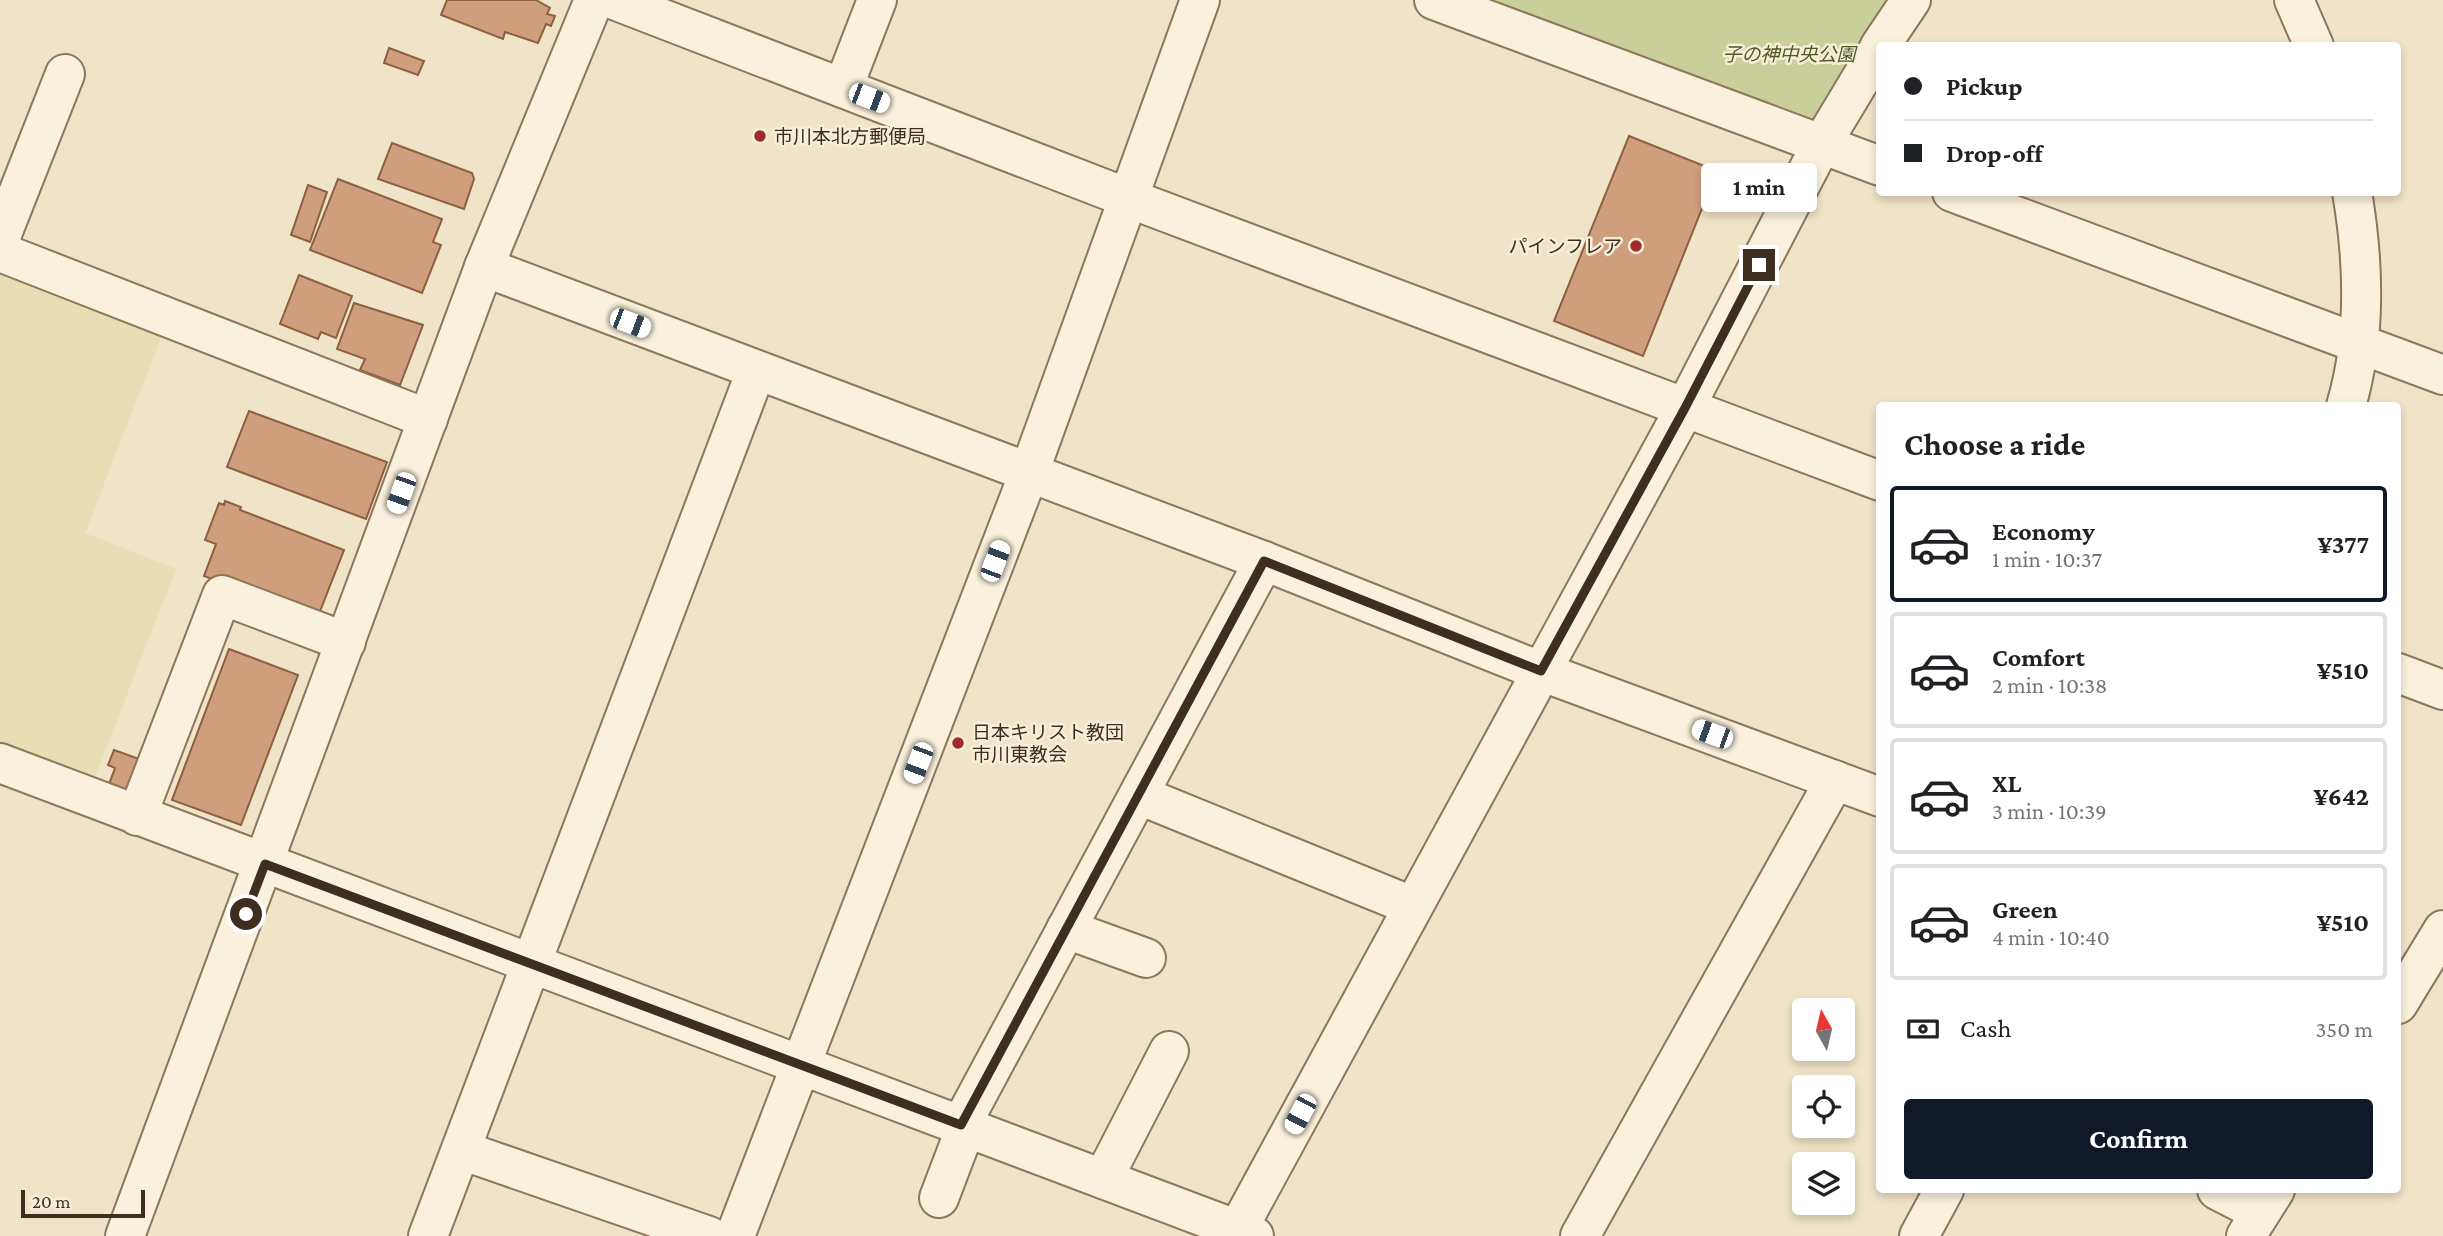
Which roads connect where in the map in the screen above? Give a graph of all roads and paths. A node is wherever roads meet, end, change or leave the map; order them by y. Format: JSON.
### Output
{"nodes":[{"id":1,"x":593,"y":0,"type":"edge"},
{"id":2,"x":614,"y":0,"type":"edge"},
{"id":3,"x":877,"y":0,"type":"edge"},
{"id":4,"x":1434,"y":0,"type":"edge"},
{"id":5,"x":1911,"y":0,"type":"edge"},
{"id":6,"x":2294,"y":0,"type":"edge"},
{"id":7,"x":1191,"y":2,"type":"edge"},
{"id":8,"x":1883,"y":42,"type":"edge"},
{"id":9,"x":2312,"y":42,"type":"edge"},
{"id":10,"x":1876,"y":53,"type":"edge"},
{"id":11,"x":65,"y":74,"type":"dead end"},
{"id":12,"x":843,"y":88,"type":"junction"},
{"id":13,"x":1821,"y":145,"type":"junction"},
{"id":14,"x":1876,"y":165,"type":"edge"},
{"id":15,"x":1963,"y":196,"type":"edge"},
{"id":16,"x":2353,"y":196,"type":"edge"},
{"id":17,"x":1128,"y":198,"type":"junction"},
{"id":18,"x":0,"y":239,"type":"edge"},
{"id":19,"x":0,"y":252,"type":"edge"},
{"id":20,"x":484,"y":267,"type":"junction"},
{"id":21,"x":2358,"y":341,"type":"junction"},
{"id":22,"x":756,"y":371,"type":"junction"},
{"id":23,"x":2443,"y":375,"type":"edge"},
{"id":24,"x":2347,"y":402,"type":"edge"},
{"id":25,"x":1685,"y":408,"type":"junction"},
{"id":26,"x":428,"y":419,"type":"junction"},
{"id":27,"x":1029,"y":473,"type":"junction"},
{"id":28,"x":1876,"y":480,"type":"edge"},
{"id":29,"x":1264,"y":561,"type":"junction"},
{"id":30,"x":346,"y":642,"type":"junction"},
{"id":31,"x":1541,"y":671,"type":"junction"},
{"id":32,"x":2401,"y":674,"type":"edge"},
{"id":33,"x":2443,"y":690,"type":"edge"},
{"id":34,"x":0,"y":763,"type":"edge"},
{"id":35,"x":1835,"y":780,"type":"junction"},
{"id":36,"x":1139,"y":795,"type":"junction"},
{"id":37,"x":1876,"y":795,"type":"edge"},
{"id":38,"x":137,"y":816,"type":"junction"},
{"id":39,"x":265,"y":864,"type":"junction"},
{"id":40,"x":1412,"y":906,"type":"junction"},
{"id":41,"x":1066,"y":929,"type":"junction"},
{"id":42,"x":2443,"y":930,"type":"edge"},
{"id":43,"x":1146,"y":958,"type":"dead end"},
{"id":44,"x":533,"y":964,"type":"junction"},
{"id":45,"x":2401,"y":995,"type":"edge"},
{"id":46,"x":1169,"y":1051,"type":"dead end"},
{"id":47,"x":803,"y":1065,"type":"junction"},
{"id":48,"x":963,"y":1126,"type":"junction"},
{"id":49,"x":461,"y":1150,"type":"junction"},
{"id":50,"x":1103,"y":1179,"type":"junction"},
{"id":51,"x":1942,"y":1193,"type":"edge"},
{"id":52,"x":2223,"y":1193,"type":"edge"},
{"id":53,"x":939,"y":1198,"type":"dead end"},
{"id":54,"x":2260,"y":1213,"type":"edge"},
{"id":55,"x":1242,"y":1234,"type":"edge"},
{"id":56,"x":124,"y":1236,"type":"edge"},
{"id":57,"x":428,"y":1236,"type":"edge"},
{"id":58,"x":709,"y":1236,"type":"edge"},
{"id":59,"x":736,"y":1236,"type":"edge"},
{"id":60,"x":1580,"y":1236,"type":"edge"},
{"id":61,"x":1919,"y":1236,"type":"edge"}],
"edges":[{"from":1,"to":20,"type":"street"},
{"from":2,"to":12,"type":"street"},
{"from":3,"to":12,"type":"street"},
{"from":4,"to":13,"type":"street"},
{"from":5,"to":8,"type":"street"},
{"from":6,"to":9,"type":"street"},
{"from":7,"to":17,"type":"street"},
{"from":10,"to":13,"type":"street"},
{"from":11,"to":18,"type":"street"},
{"from":12,"to":17,"type":"street"},
{"from":13,"to":14,"type":"street"},
{"from":13,"to":25,"type":"street"},
{"from":15,"to":21,"type":"street"},
{"from":16,"to":21,"type":"street"},
{"from":17,"to":25,"type":"street"},
{"from":17,"to":27,"type":"street"},
{"from":19,"to":26,"type":"street"},
{"from":20,"to":22,"type":"street"},
{"from":20,"to":26,"type":"street"},
{"from":21,"to":23,"type":"street"},
{"from":21,"to":24,"type":"street"},
{"from":22,"to":27,"type":"street"},
{"from":22,"to":44,"type":"street"},
{"from":25,"to":28,"type":"street"},
{"from":25,"to":31,"type":"street"},
{"from":26,"to":30,"type":"street"},
{"from":27,"to":29,"type":"street"},
{"from":27,"to":47,"type":"street"},
{"from":29,"to":31,"type":"street"},
{"from":29,"to":36,"type":"street"},
{"from":30,"to":38,"type":"street"},
{"from":30,"to":39,"type":"street"},
{"from":31,"to":35,"type":"street"},
{"from":31,"to":40,"type":"street"},
{"from":32,"to":33,"type":"street"},
{"from":34,"to":38,"type":"street"},
{"from":35,"to":37,"type":"street"},
{"from":35,"to":60,"type":"street"},
{"from":36,"to":40,"type":"street"},
{"from":36,"to":41,"type":"street"},
{"from":38,"to":39,"type":"street"},
{"from":39,"to":44,"type":"street"},
{"from":39,"to":56,"type":"street"},
{"from":40,"to":55,"type":"street"},
{"from":41,"to":43,"type":"street"},
{"from":41,"to":48,"type":"street"},
{"from":42,"to":45,"type":"street"},
{"from":44,"to":47,"type":"street"},
{"from":44,"to":49,"type":"street"},
{"from":46,"to":50,"type":"street"},
{"from":47,"to":48,"type":"street"},
{"from":47,"to":59,"type":"street"},
{"from":48,"to":50,"type":"street"},
{"from":48,"to":53,"type":"street"},
{"from":49,"to":57,"type":"street"},
{"from":49,"to":58,"type":"street"},
{"from":50,"to":55,"type":"street"},
{"from":51,"to":61,"type":"street"},
{"from":52,"to":54,"type":"street"}]}
